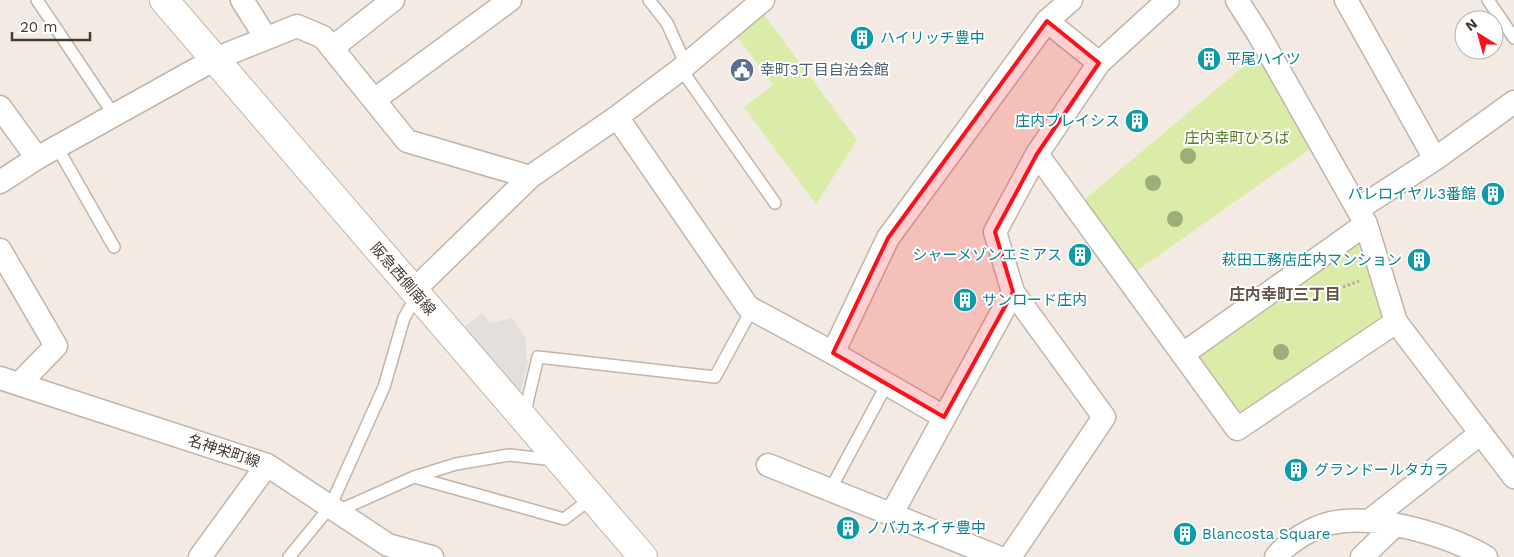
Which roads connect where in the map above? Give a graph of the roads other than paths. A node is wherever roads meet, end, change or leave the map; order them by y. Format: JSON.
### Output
{"nodes":[{"id":1,"x":37,"y":0,"type":"edge"},
{"id":2,"x":164,"y":0,"type":"edge"},
{"id":3,"x":242,"y":0,"type":"edge"},
{"id":4,"x":393,"y":0,"type":"edge"},
{"id":5,"x":510,"y":0,"type":"edge"},
{"id":6,"x":648,"y":0,"type":"edge"},
{"id":7,"x":763,"y":0,"type":"edge"},
{"id":8,"x":1071,"y":0,"type":"edge"},
{"id":9,"x":1168,"y":0,"type":"edge"},
{"id":10,"x":1238,"y":0,"type":"edge"},
{"id":11,"x":1346,"y":0,"type":"edge"},
{"id":12,"x":1488,"y":0,"type":"edge"},
{"id":13,"x":1047,"y":22,"type":"junction"},
{"id":14,"x":266,"y":38,"type":"junction"},
{"id":15,"x":1514,"y":38,"type":"edge"},
{"id":16,"x":332,"y":48,"type":"junction"},
{"id":17,"x":215,"y":59,"type":"junction"},
{"id":18,"x":1100,"y":63,"type":"junction"},
{"id":19,"x":684,"y":67,"type":"junction"},
{"id":20,"x":374,"y":100,"type":"junction"},
{"id":21,"x":1514,"y":102,"type":"edge"},
{"id":22,"x":0,"y":107,"type":"edge"},
{"id":23,"x":114,"y":115,"type":"junction"},
{"id":24,"x":617,"y":117,"type":"junction"},
{"id":25,"x":57,"y":147,"type":"junction"},
{"id":26,"x":1037,"y":154,"type":"junction"},
{"id":27,"x":37,"y":158,"type":"junction"},
{"id":28,"x":1435,"y":159,"type":"junction"},
{"id":29,"x":530,"y":177,"type":"junction"},
{"id":30,"x":0,"y":182,"type":"edge"},
{"id":31,"x":775,"y":203,"type":"dead end"},
{"id":32,"x":1362,"y":216,"type":"junction"},
{"id":33,"x":114,"y":247,"type":"dead end"},
{"id":34,"x":0,"y":250,"type":"edge"},
{"id":35,"x":1013,"y":292,"type":"junction"},
{"id":36,"x":415,"y":293,"type":"junction"},
{"id":37,"x":752,"y":309,"type":"junction"},
{"id":38,"x":1396,"y":322,"type":"junction"},
{"id":39,"x":833,"y":353,"type":"junction"},
{"id":40,"x":1183,"y":354,"type":"junction"},
{"id":41,"x":9,"y":381,"type":"edge"},
{"id":42,"x":887,"y":384,"type":"junction"},
{"id":43,"x":944,"y":417,"type":"junction"},
{"id":44,"x":523,"y":418,"type":"junction"},
{"id":45,"x":1480,"y":433,"type":"junction"},
{"id":46,"x":560,"y":461,"type":"junction"},
{"id":47,"x":267,"y":465,"type":"junction"},
{"id":48,"x":768,"y":465,"type":"dead end"},
{"id":49,"x":414,"y":477,"type":"junction"},
{"id":50,"x":1514,"y":477,"type":"edge"},
{"id":51,"x":830,"y":490,"type":"junction"},
{"id":52,"x":592,"y":498,"type":"junction"},
{"id":53,"x":334,"y":509,"type":"junction"},
{"id":54,"x":891,"y":515,"type":"junction"},
{"id":55,"x":1369,"y":521,"type":"junction"},
{"id":56,"x":1395,"y":525,"type":"junction"},
{"id":57,"x":396,"y":552,"type":"edge"},
{"id":58,"x":200,"y":557,"type":"edge"},
{"id":59,"x":289,"y":557,"type":"edge"},
{"id":60,"x":432,"y":557,"type":"edge"},
{"id":61,"x":643,"y":557,"type":"edge"},
{"id":62,"x":998,"y":557,"type":"edge"},
{"id":63,"x":1010,"y":557,"type":"edge"},
{"id":64,"x":1276,"y":557,"type":"edge"},
{"id":65,"x":1362,"y":557,"type":"edge"},
{"id":66,"x":1486,"y":557,"type":"edge"}],
"edges":[{"from":1,"to":23,"type":"lane"},
{"from":2,"to":17,"type":"street","name":"阪急西側南線"},
{"from":3,"to":14,"type":"street"},
{"from":4,"to":16,"type":"street"},
{"from":5,"to":20,"type":"street"},
{"from":6,"to":19,"type":"lane"},
{"from":7,"to":19,"type":"street"},
{"from":8,"to":13,"type":"street"},
{"from":9,"to":18,"type":"street"},
{"from":10,"to":32,"type":"street"},
{"from":11,"to":28,"type":"street"},
{"from":12,"to":15,"type":"lane"},
{"from":13,"to":18,"type":"street"},
{"from":13,"to":39,"type":"street"},
{"from":14,"to":16,"type":"street"},
{"from":14,"to":17,"type":"street"},
{"from":16,"to":20,"type":"street"},
{"from":17,"to":23,"type":"street"},
{"from":17,"to":36,"type":"street","name":"阪急西側南線"},
{"from":18,"to":26,"type":"street"},
{"from":19,"to":24,"type":"street"},
{"from":19,"to":31,"type":"lane"},
{"from":20,"to":29,"type":"street"},
{"from":21,"to":28,"type":"street"},
{"from":22,"to":27,"type":"street"},
{"from":23,"to":25,"type":"street"},
{"from":24,"to":29,"type":"street"},
{"from":24,"to":37,"type":"street"},
{"from":25,"to":27,"type":"street"},
{"from":25,"to":33,"type":"lane"},
{"from":26,"to":35,"type":"street"},
{"from":26,"to":40,"type":"street"},
{"from":27,"to":30,"type":"street"},
{"from":28,"to":32,"type":"street"},
{"from":29,"to":36,"type":"street"},
{"from":32,"to":38,"type":"street"},
{"from":32,"to":40,"type":"street"},
{"from":34,"to":41,"type":"street"},
{"from":35,"to":43,"type":"street"},
{"from":35,"to":63,"type":"street"},
{"from":36,"to":44,"type":"street","name":"阪急西側南線"},
{"from":36,"to":53,"type":"lane"},
{"from":37,"to":39,"type":"street"},
{"from":37,"to":44,"type":"lane"},
{"from":38,"to":40,"type":"street"},
{"from":38,"to":45,"type":"street"},
{"from":39,"to":42,"type":"street"},
{"from":41,"to":47,"type":"street","name":"名神栄町線"},
{"from":42,"to":43,"type":"street"},
{"from":42,"to":51,"type":"lane"},
{"from":43,"to":54,"type":"street"},
{"from":44,"to":46,"type":"street","name":"阪急西側南線"},
{"from":45,"to":50,"type":"street"},
{"from":45,"to":55,"type":"street"},
{"from":46,"to":49,"type":"lane"},
{"from":46,"to":52,"type":"street","name":"阪急西側南線"},
{"from":47,"to":53,"type":"street","name":"名神栄町線"},
{"from":47,"to":58,"type":"street"},
{"from":48,"to":51,"type":"street"},
{"from":49,"to":52,"type":"lane"},
{"from":49,"to":53,"type":"lane"},
{"from":51,"to":54,"type":"street"},
{"from":52,"to":61,"type":"street","name":"阪急西側南線"},
{"from":53,"to":57,"type":"street","name":"名神栄町線"},
{"from":53,"to":59,"type":"lane"},
{"from":54,"to":62,"type":"street"},
{"from":55,"to":56,"type":"street"},
{"from":55,"to":64,"type":"street"},
{"from":56,"to":65,"type":"street"},
{"from":56,"to":66,"type":"street"},
{"from":57,"to":60,"type":"street","name":"名神栄町線"}]}
